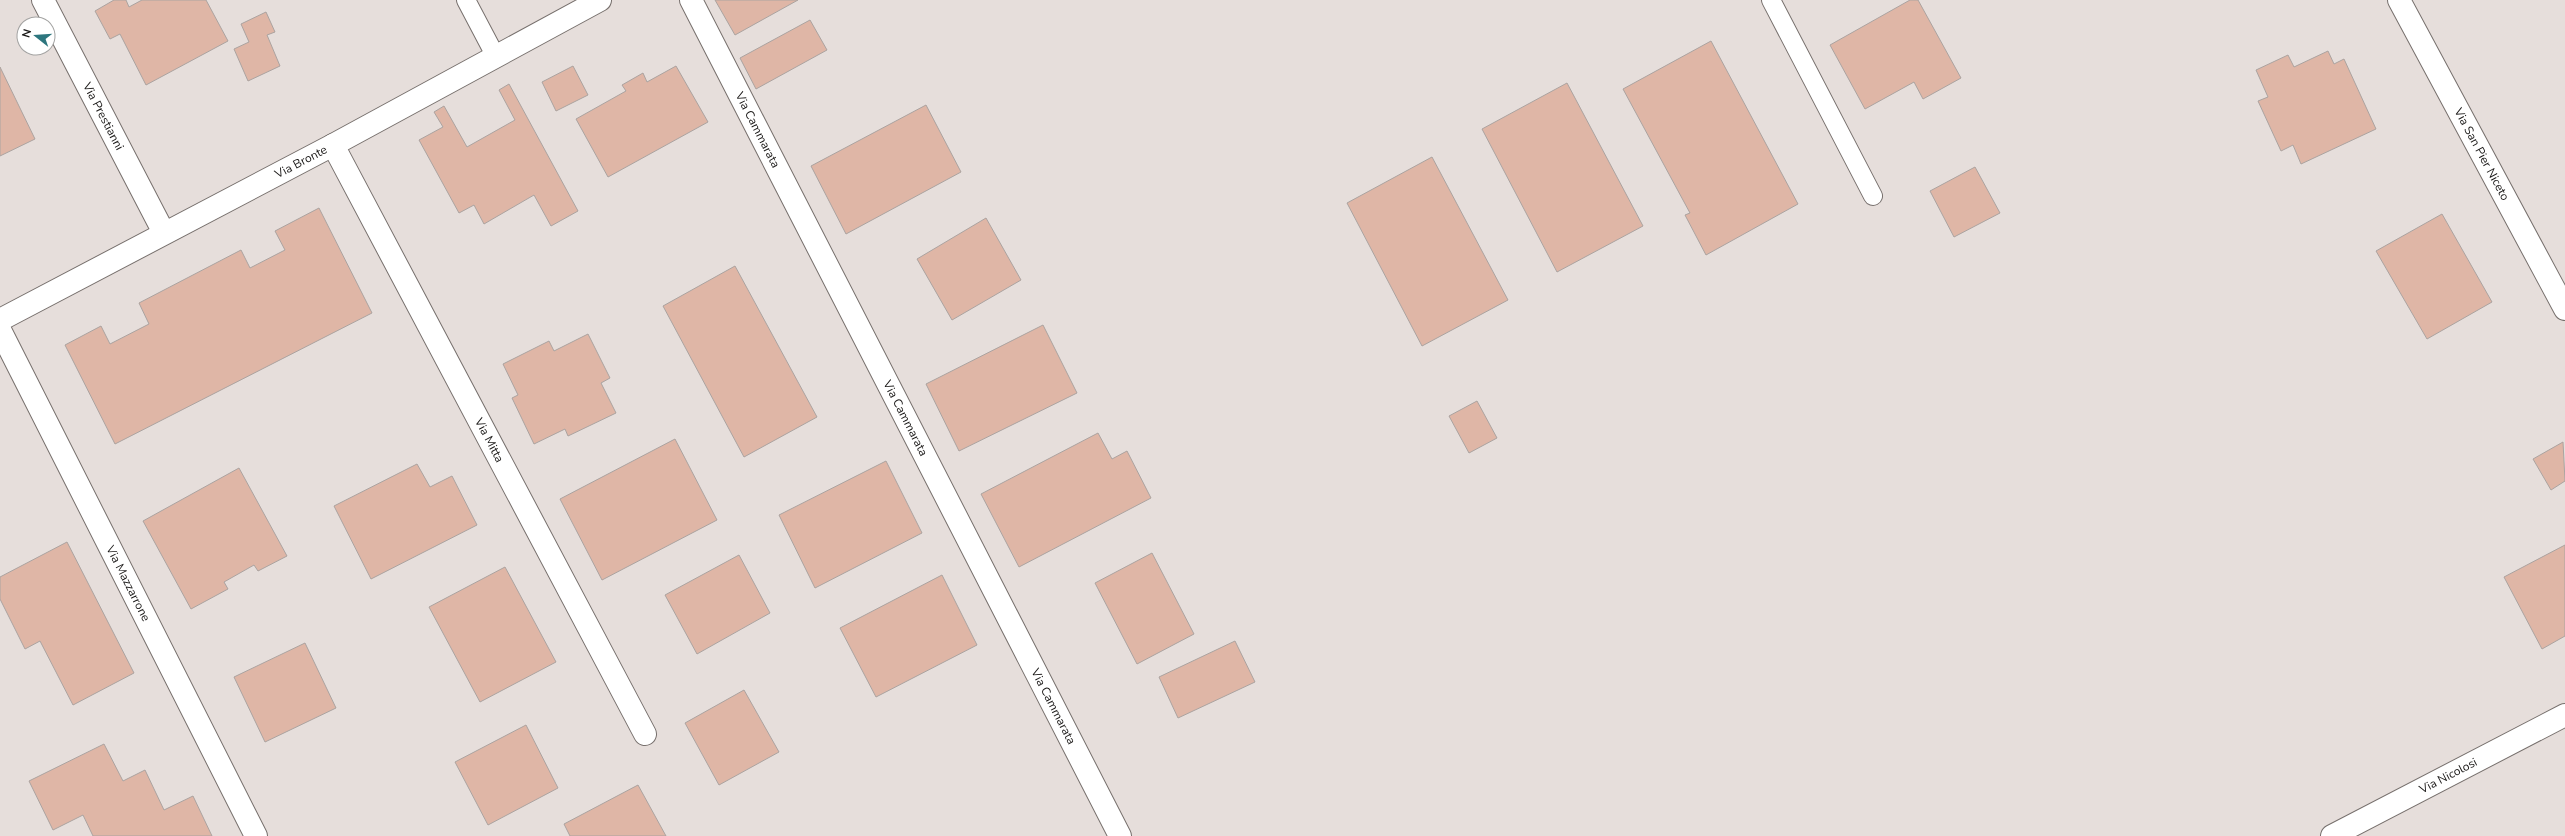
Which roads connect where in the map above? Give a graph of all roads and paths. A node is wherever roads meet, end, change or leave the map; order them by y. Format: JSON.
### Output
{"nodes":[{"id":1,"x":43,"y":0,"type":"edge"},
{"id":2,"x":466,"y":0,"type":"edge"},
{"id":3,"x":600,"y":0,"type":"edge"},
{"id":4,"x":691,"y":0,"type":"edge"},
{"id":5,"x":1771,"y":0,"type":"edge"},
{"id":6,"x":2399,"y":0,"type":"edge"},
{"id":7,"x":496,"y":57,"type":"junction"},
{"id":8,"x":333,"y":146,"type":"junction"},
{"id":9,"x":1873,"y":196,"type":"dead end"},
{"id":10,"x":164,"y":233,"type":"junction"},
{"id":11,"x":2565,"y":309,"type":"edge"},
{"id":12,"x":0,"y":320,"type":"edge"},
{"id":13,"x":0,"y":330,"type":"edge"},
{"id":14,"x":2564,"y":717,"type":"edge"},
{"id":15,"x":645,"y":734,"type":"dead end"},
{"id":16,"x":256,"y":836,"type":"edge"},
{"id":17,"x":1120,"y":836,"type":"edge"},
{"id":18,"x":2332,"y":836,"type":"edge"}],
"edges":[{"from":1,"to":10,"type":"street","name":"Via Prestianni"},
{"from":2,"to":7,"type":"lane"},
{"from":3,"to":7,"type":"street","name":"Via Bronte"},
{"from":4,"to":17,"type":"street","name":"Via Cammarata"},
{"from":5,"to":9,"type":"lane"},
{"from":6,"to":11,"type":"street","name":"Via San Pier Niceto"},
{"from":7,"to":8,"type":"street","name":"Via Bronte"},
{"from":8,"to":10,"type":"street","name":"Via Bronte"},
{"from":8,"to":15,"type":"street","name":"Via Mitta"},
{"from":10,"to":12,"type":"street","name":"Via Bronte"},
{"from":13,"to":16,"type":"street","name":"Via Mazzarrone"},
{"from":14,"to":18,"type":"street","name":"Via Nicolosi"}]}
